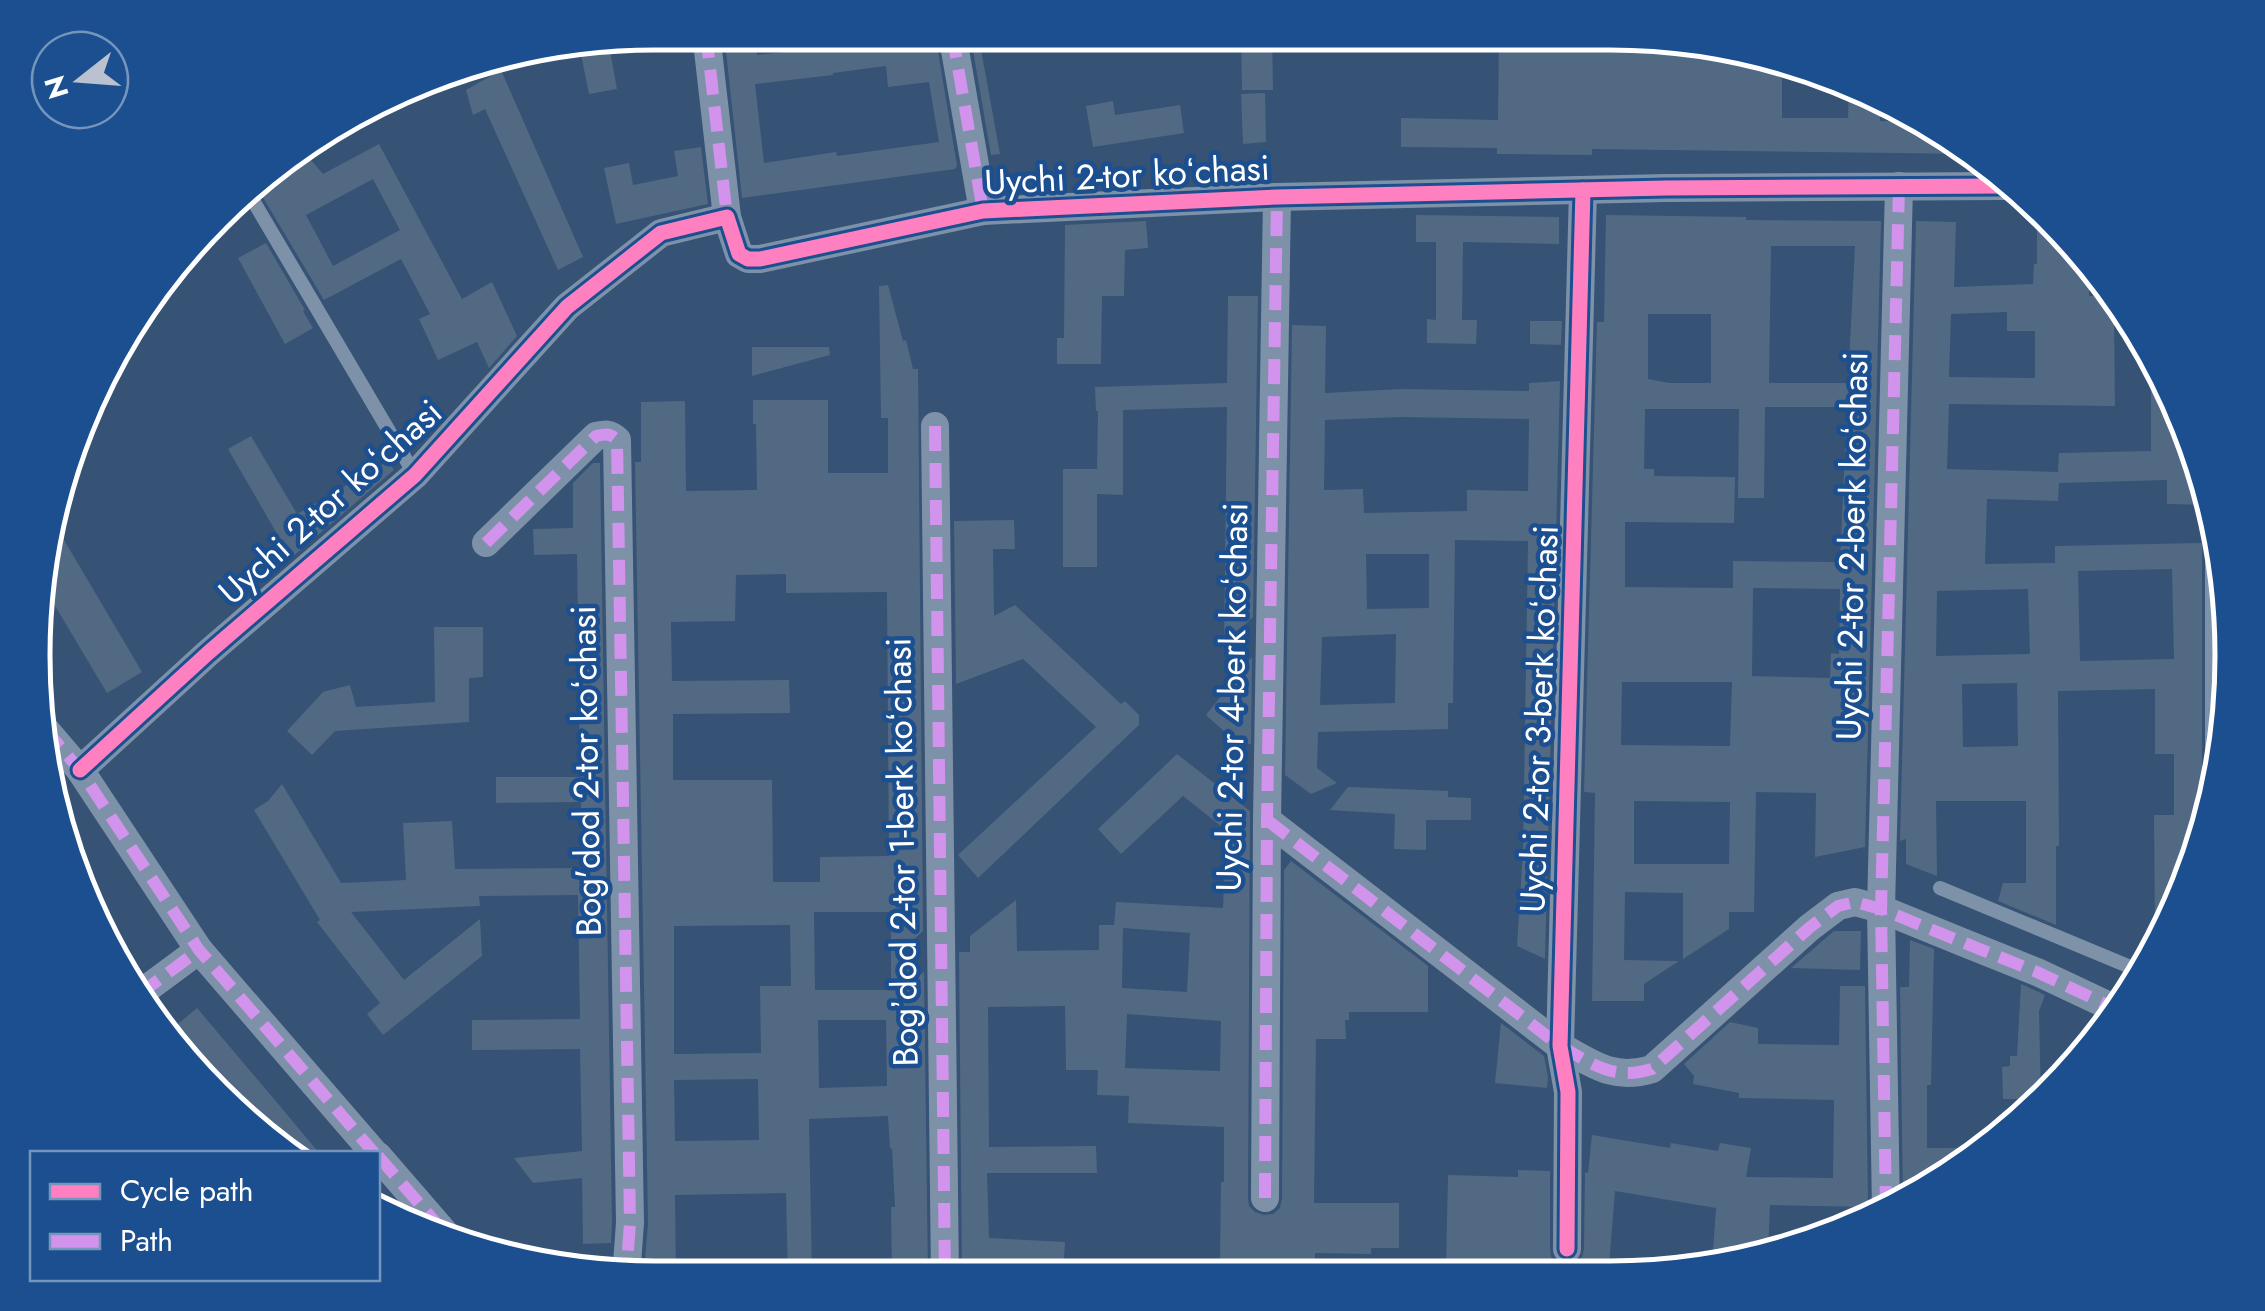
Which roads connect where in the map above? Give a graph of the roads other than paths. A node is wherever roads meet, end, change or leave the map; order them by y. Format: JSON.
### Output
{"nodes":[{"id":1,"x":708,"y":50,"type":"edge"},
{"id":2,"x":955,"y":50,"type":"edge"},
{"id":3,"x":1899,"y":186,"type":"junction"},
{"id":4,"x":1992,"y":186,"type":"edge"},
{"id":5,"x":1583,"y":190,"type":"junction"},
{"id":6,"x":1277,"y":197,"type":"junction"},
{"id":7,"x":254,"y":202,"type":"edge"},
{"id":8,"x":983,"y":210,"type":"junction"},
{"id":9,"x":727,"y":217,"type":"junction"},
{"id":10,"x":934,"y":426,"type":"dead end"},
{"id":11,"x":414,"y":476,"type":"junction"},
{"id":12,"x":486,"y":543,"type":"dead end"},
{"id":13,"x":56,"y":742,"type":"edge"},
{"id":14,"x":80,"y":770,"type":"junction"},
{"id":15,"x":1266,"y":820,"type":"junction"},
{"id":16,"x":1940,"y":888,"type":"dead end"},
{"id":17,"x":1881,"y":909,"type":"junction"},
{"id":18,"x":198,"y":950,"type":"junction"},
{"id":19,"x":2129,"y":966,"type":"edge"},
{"id":20,"x":149,"y":987,"type":"edge"},
{"id":21,"x":2105,"y":1003,"type":"edge"},
{"id":22,"x":1560,"y":1046,"type":"junction"},
{"id":23,"x":373,"y":1151,"type":"edge"},
{"id":24,"x":380,"y":1160,"type":"edge"},
{"id":25,"x":1886,"y":1194,"type":"edge"},
{"id":26,"x":1265,"y":1198,"type":"dead end"},
{"id":27,"x":431,"y":1218,"type":"edge"},
{"id":28,"x":1567,"y":1249,"type":"dead end"},
{"id":29,"x":627,"y":1260,"type":"edge"},
{"id":30,"x":945,"y":1261,"type":"edge"}],
"edges":[{"from":1,"to":9,"type":"street"},
{"from":2,"to":8,"type":"street"},
{"from":3,"to":4,"type":"street","name":"Uychi 2-tor koʻchasi"},
{"from":3,"to":5,"type":"street","name":"Uychi 2-tor koʻchasi"},
{"from":3,"to":17,"type":"street","name":"Uychi 2-tor 2-berk koʻchasi"},
{"from":5,"to":6,"type":"street","name":"Uychi 2-tor koʻchasi"},
{"from":5,"to":22,"type":"street","name":"Uychi 2-tor 3-berk koʻchasi"},
{"from":6,"to":8,"type":"street","name":"Uychi 2-tor koʻchasi"},
{"from":6,"to":15,"type":"street","name":"Uychi 2-tor 4-berk koʻchasi"},
{"from":7,"to":11,"type":"lane"},
{"from":8,"to":9,"type":"street","name":"Uychi 2-tor koʻchasi"},
{"from":9,"to":11,"type":"street","name":"Uychi 2-tor koʻchasi"},
{"from":10,"to":30,"type":"street","name":"Bogʼdod 2-tor 1-berk koʻchasi"},
{"from":11,"to":14,"type":"street","name":"Uychi 2-tor koʻchasi"},
{"from":12,"to":29,"type":"street","name":"Bog'dod 2-tor koʻchasi"},
{"from":13,"to":14,"type":"street"},
{"from":14,"to":18,"type":"street"},
{"from":15,"to":22,"type":"street"},
{"from":15,"to":26,"type":"street","name":"Uychi 2-tor 4-berk koʻchasi"},
{"from":16,"to":19,"type":"lane"},
{"from":17,"to":21,"type":"street"},
{"from":17,"to":22,"type":"street"},
{"from":17,"to":25,"type":"street","name":"Uychi 2-tor 2-berk koʻchasi"},
{"from":18,"to":20,"type":"street"},
{"from":18,"to":23,"type":"street"},
{"from":22,"to":28,"type":"street","name":"Uychi 2-tor 3-berk koʻchasi"},
{"from":24,"to":27,"type":"street"}]}
